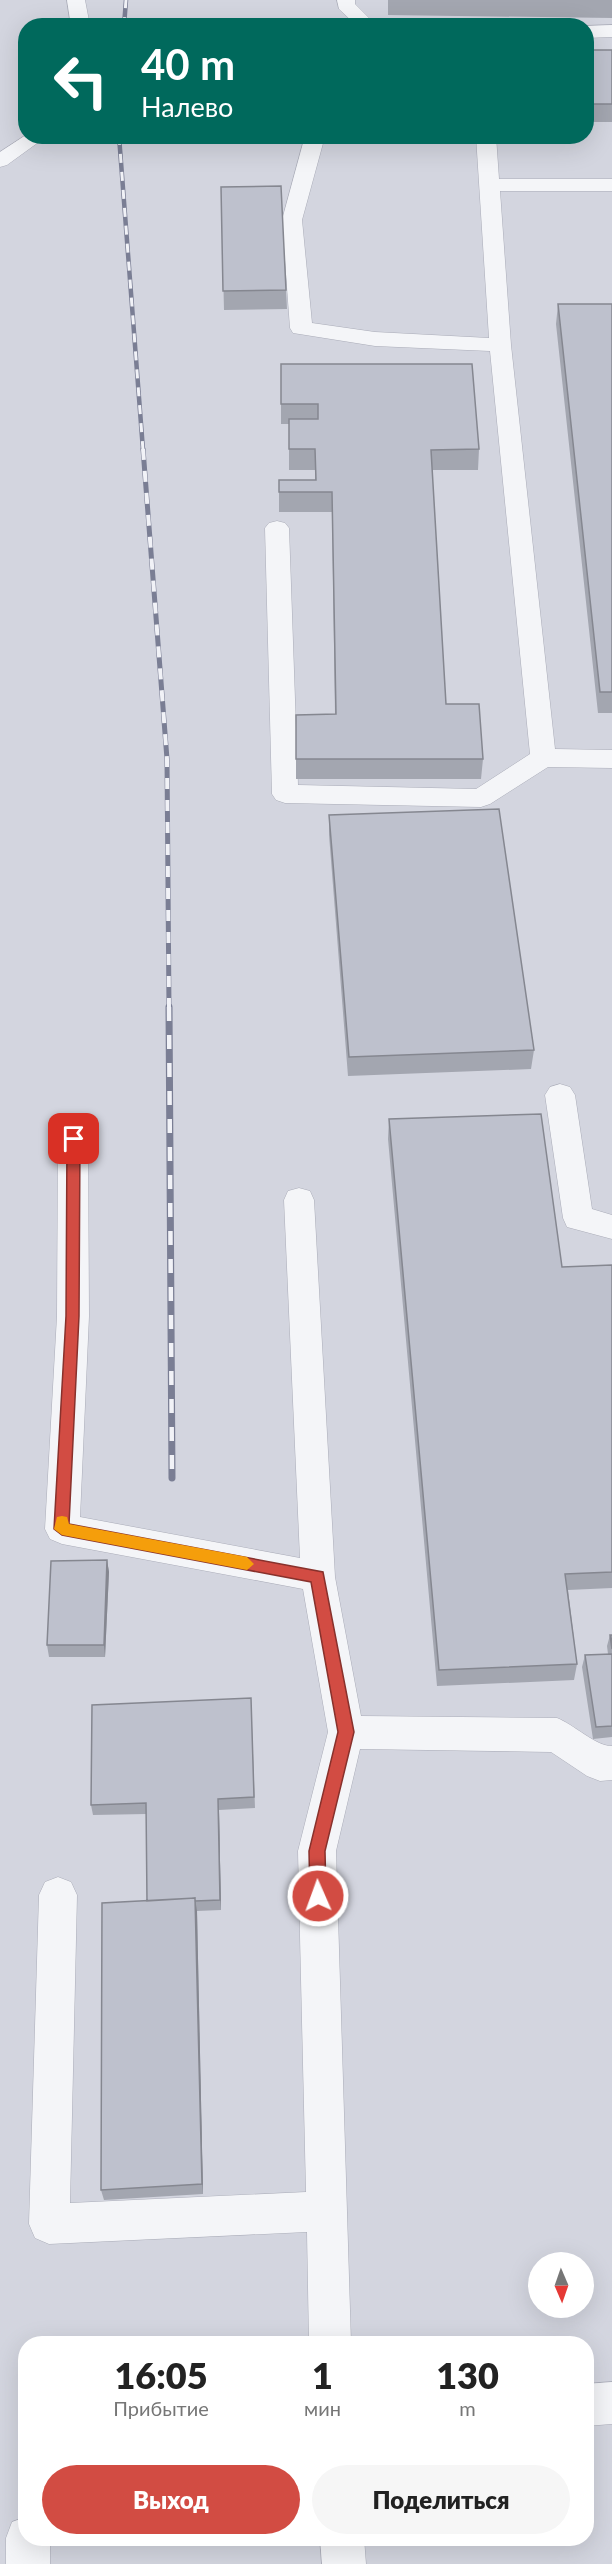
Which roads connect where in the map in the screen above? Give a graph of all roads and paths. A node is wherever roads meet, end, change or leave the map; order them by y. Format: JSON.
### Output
{"nodes":[{"id":1,"x":76,"y":0,"type":"edge"},
{"id":2,"x":346,"y":0,"type":"edge"},
{"id":3,"x":79,"y":18,"type":"edge"},
{"id":4,"x":360,"y":18,"type":"edge"},
{"id":5,"x":594,"y":32,"type":"edge"},
{"id":6,"x":612,"y":32,"type":"edge"},
{"id":7,"x":25,"y":144,"type":"edge"},
{"id":8,"x":313,"y":144,"type":"edge"},
{"id":9,"x":486,"y":144,"type":"edge"},
{"id":10,"x":0,"y":161,"type":"edge"},
{"id":11,"x":489,"y":185,"type":"junction"},
{"id":12,"x":612,"y":185,"type":"edge"},
{"id":13,"x":500,"y":345,"type":"junction"},
{"id":14,"x":277,"y":528,"type":"dead end"},
{"id":15,"x":543,"y":758,"type":"junction"},
{"id":16,"x":612,"y":759,"type":"edge"},
{"id":17,"x":560,"y":1095,"type":"dead end"},
{"id":18,"x":74,"y":1139,"type":"dead end"},
{"id":19,"x":299,"y":1200,"type":"dead end"},
{"id":20,"x":612,"y":1227,"type":"edge"},
{"id":21,"x":318,"y":1577,"type":"junction"},
{"id":22,"x":346,"y":1732,"type":"junction"},
{"id":23,"x":612,"y":1763,"type":"edge"},
{"id":24,"x":58,"y":1895,"type":"dead end"},
{"id":25,"x":327,"y":2211,"type":"junction"},
{"id":26,"x":330,"y":2336,"type":"edge"},
{"id":27,"x":612,"y":2403,"type":"edge"},
{"id":28,"x":594,"y":2404,"type":"edge"},
{"id":29,"x":28,"y":2546,"type":"edge"},
{"id":30,"x":343,"y":2546,"type":"edge"},
{"id":31,"x":28,"y":2564,"type":"edge"},
{"id":32,"x":344,"y":2564,"type":"edge"}],
"edges":[{"from":1,"to":3,"type":"lane"},
{"from":2,"to":4,"type":"lane"},
{"from":5,"to":6,"type":"lane"},
{"from":7,"to":10,"type":"lane"},
{"from":8,"to":13,"type":"lane"},
{"from":9,"to":11,"type":"lane"},
{"from":11,"to":12,"type":"lane"},
{"from":11,"to":13,"type":"lane"},
{"from":13,"to":15,"type":"lane"},
{"from":14,"to":15,"type":"lane"},
{"from":15,"to":16,"type":"lane"},
{"from":17,"to":20,"type":"lane"},
{"from":18,"to":21,"type":"lane"},
{"from":19,"to":21,"type":"lane"},
{"from":21,"to":22,"type":"lane"},
{"from":22,"to":23,"type":"lane"},
{"from":22,"to":25,"type":"lane"},
{"from":24,"to":25,"type":"lane"},
{"from":25,"to":26,"type":"lane"},
{"from":27,"to":28,"type":"lane"},
{"from":29,"to":31,"type":"lane"},
{"from":30,"to":32,"type":"lane"}]}
